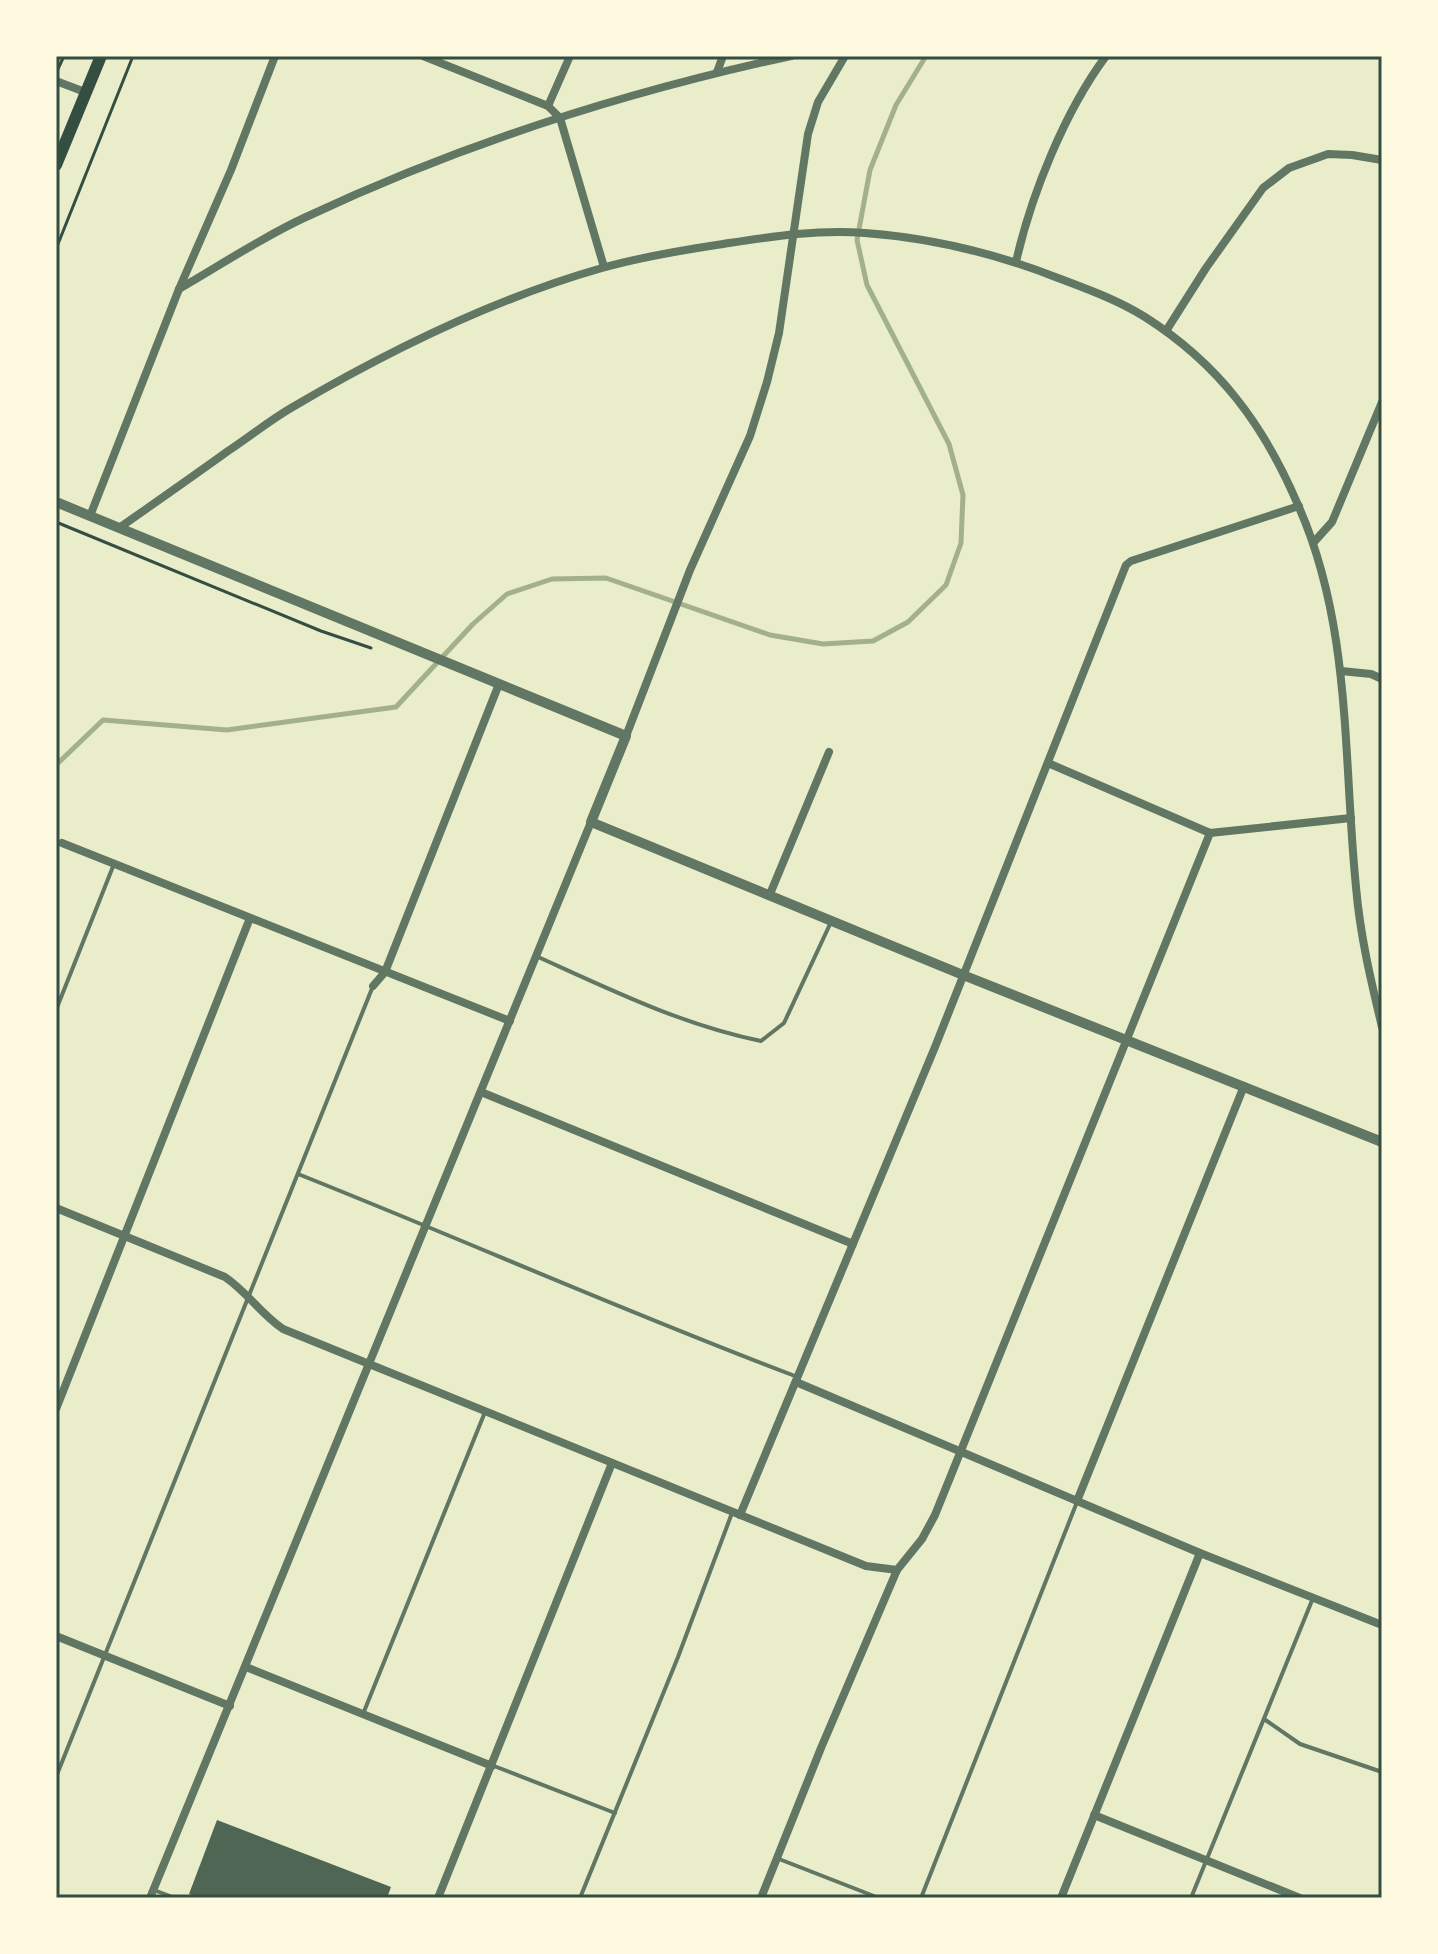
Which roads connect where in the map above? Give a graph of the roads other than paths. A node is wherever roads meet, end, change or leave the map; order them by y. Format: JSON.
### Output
{"nodes":[{"id":1,"x":101,"y":56,"type":"edge"},
{"id":2,"x":275,"y":56,"type":"edge"},
{"id":3,"x":423,"y":56,"type":"edge"},
{"id":4,"x":570,"y":56,"type":"edge"},
{"id":5,"x":723,"y":56,"type":"edge"},
{"id":6,"x":791,"y":56,"type":"edge"},
{"id":7,"x":845,"y":56,"type":"edge"},
{"id":8,"x":1106,"y":56,"type":"edge"},
{"id":9,"x":717,"y":72,"type":"junction"},
{"id":10,"x":56,"y":81,"type":"edge"},
{"id":11,"x":85,"y":92,"type":"junction"},
{"id":12,"x":548,"y":106,"type":"junction"},
{"id":13,"x":560,"y":118,"type":"junction"},
{"id":14,"x":1382,"y":160,"type":"edge"},
{"id":15,"x":56,"y":165,"type":"edge"},
{"id":16,"x":794,"y":235,"type":"junction"},
{"id":17,"x":1016,"y":262,"type":"junction"},
{"id":18,"x":604,"y":267,"type":"junction"},
{"id":19,"x":179,"y":289,"type":"junction"},
{"id":20,"x":1166,"y":331,"type":"junction"},
{"id":21,"x":1382,"y":402,"type":"edge"},
{"id":22,"x":56,"y":502,"type":"edge"},
{"id":23,"x":1299,"y":506,"type":"junction"},
{"id":24,"x":90,"y":516,"type":"junction"},
{"id":25,"x":119,"y":528,"type":"junction"},
{"id":26,"x":1314,"y":542,"type":"junction"},
{"id":27,"x":1341,"y":671,"type":"junction"},
{"id":28,"x":1382,"y":679,"type":"edge"},
{"id":29,"x":499,"y":684,"type":"junction"},
{"id":30,"x":626,"y":736,"type":"junction"},
{"id":31,"x":829,"y":752,"type":"dead end"},
{"id":32,"x":1048,"y":763,"type":"junction"},
{"id":33,"x":1351,"y":818,"type":"junction"},
{"id":34,"x":591,"y":822,"type":"junction"},
{"id":35,"x":1210,"y":833,"type":"junction"},
{"id":36,"x":62,"y":843,"type":"dead end"},
{"id":37,"x":114,"y":864,"type":"junction"},
{"id":38,"x":770,"y":894,"type":"junction"},
{"id":39,"x":250,"y":918,"type":"junction"},
{"id":40,"x":832,"y":920,"type":"junction"},
{"id":41,"x":536,"y":956,"type":"junction"},
{"id":42,"x":385,"y":972,"type":"junction"},
{"id":43,"x":963,"y":975,"type":"junction"},
{"id":44,"x":373,"y":986,"type":"joint"},
{"id":45,"x":56,"y":1010,"type":"edge"},
{"id":46,"x":510,"y":1021,"type":"junction"},
{"id":47,"x":1382,"y":1027,"type":"edge"},
{"id":48,"x":1127,"y":1040,"type":"junction"},
{"id":49,"x":1244,"y":1086,"type":"junction"},
{"id":50,"x":481,"y":1092,"type":"junction"},
{"id":51,"x":1382,"y":1142,"type":"edge"},
{"id":52,"x":298,"y":1174,"type":"junction"},
{"id":53,"x":56,"y":1208,"type":"edge"},
{"id":54,"x":427,"y":1225,"type":"junction"},
{"id":55,"x":126,"y":1236,"type":"junction"},
{"id":56,"x":853,"y":1244,"type":"junction"},
{"id":57,"x":249,"y":1296,"type":"junction"},
{"id":58,"x":370,"y":1364,"type":"junction"},
{"id":59,"x":796,"y":1379,"type":"junction"},
{"id":60,"x":56,"y":1409,"type":"edge"},
{"id":61,"x":486,"y":1412,"type":"junction"},
{"id":62,"x":960,"y":1451,"type":"junction"},
{"id":63,"x":612,"y":1463,"type":"junction"},
{"id":64,"x":1077,"y":1501,"type":"junction"},
{"id":65,"x":736,"y":1513,"type":"junction"},
{"id":66,"x":1200,"y":1553,"type":"junction"},
{"id":67,"x":897,"y":1570,"type":"junction"},
{"id":68,"x":1313,"y":1598,"type":"junction"},
{"id":69,"x":1382,"y":1625,"type":"edge"},
{"id":70,"x":56,"y":1636,"type":"edge"},
{"id":71,"x":105,"y":1655,"type":"junction"},
{"id":72,"x":246,"y":1667,"type":"junction"},
{"id":73,"x":230,"y":1706,"type":"junction"},
{"id":74,"x":363,"y":1714,"type":"junction"},
{"id":75,"x":1264,"y":1719,"type":"junction"},
{"id":76,"x":492,"y":1766,"type":"junction"},
{"id":77,"x":1382,"y":1772,"type":"edge"},
{"id":78,"x":56,"y":1777,"type":"edge"},
{"id":79,"x":615,"y":1813,"type":"junction"},
{"id":80,"x":1094,"y":1815,"type":"junction"},
{"id":81,"x":777,"y":1858,"type":"junction"},
{"id":82,"x":1206,"y":1860,"type":"junction"},
{"id":83,"x":152,"y":1894,"type":"edge"},
{"id":84,"x":175,"y":1898,"type":"edge"},
{"id":85,"x":438,"y":1898,"type":"edge"},
{"id":86,"x":580,"y":1898,"type":"edge"},
{"id":87,"x":761,"y":1898,"type":"edge"},
{"id":88,"x":879,"y":1898,"type":"edge"},
{"id":89,"x":921,"y":1898,"type":"edge"},
{"id":90,"x":1061,"y":1898,"type":"edge"},
{"id":91,"x":1191,"y":1898,"type":"edge"},
{"id":92,"x":1300,"y":1898,"type":"edge"}],
"edges":[{"from":1,"to":11,"type":"main road"},
{"from":2,"to":19,"type":"street"},
{"from":3,"to":12,"type":"street"},
{"from":4,"to":12,"type":"street"},
{"from":5,"to":9,"type":"street"},
{"from":6,"to":9,"type":"street"},
{"from":7,"to":16,"type":"street"},
{"from":8,"to":17,"type":"street"},
{"from":9,"to":13,"type":"street"},
{"from":10,"to":11,"type":"street"},
{"from":11,"to":15,"type":"main road"},
{"from":12,"to":13,"type":"street"},
{"from":13,"to":18,"type":"street"},
{"from":13,"to":19,"type":"street"},
{"from":14,"to":20,"type":"street"},
{"from":16,"to":17,"type":"street"},
{"from":16,"to":18,"type":"street"},
{"from":16,"to":30,"type":"street"},
{"from":17,"to":20,"type":"street"},
{"from":18,"to":25,"type":"street"},
{"from":19,"to":24,"type":"street"},
{"from":20,"to":23,"type":"street"},
{"from":21,"to":26,"type":"street"},
{"from":22,"to":24,"type":"street"},
{"from":23,"to":26,"type":"street"},
{"from":23,"to":32,"type":"street"},
{"from":24,"to":25,"type":"street"},
{"from":25,"to":29,"type":"street"},
{"from":26,"to":27,"type":"street"},
{"from":27,"to":28,"type":"street"},
{"from":27,"to":33,"type":"street"},
{"from":29,"to":30,"type":"street"},
{"from":29,"to":42,"type":"street"},
{"from":30,"to":34,"type":"street"},
{"from":31,"to":38,"type":"street"},
{"from":32,"to":35,"type":"street"},
{"from":32,"to":43,"type":"street"},
{"from":33,"to":35,"type":"street"},
{"from":33,"to":47,"type":"street"},
{"from":34,"to":38,"type":"street"},
{"from":34,"to":41,"type":"street"},
{"from":35,"to":48,"type":"street"},
{"from":36,"to":37,"type":"street"},
{"from":37,"to":39,"type":"street"},
{"from":37,"to":45,"type":"lane"},
{"from":38,"to":40,"type":"street"},
{"from":39,"to":42,"type":"street"},
{"from":39,"to":55,"type":"street"},
{"from":40,"to":41,"type":"lane"},
{"from":40,"to":43,"type":"street"},
{"from":41,"to":46,"type":"street"},
{"from":42,"to":44,"type":"street"},
{"from":42,"to":46,"type":"street"},
{"from":43,"to":48,"type":"street"},
{"from":43,"to":56,"type":"street"},
{"from":44,"to":52,"type":"lane"},
{"from":46,"to":50,"type":"street"},
{"from":48,"to":49,"type":"street"},
{"from":48,"to":62,"type":"street"},
{"from":49,"to":51,"type":"street"},
{"from":49,"to":64,"type":"street"},
{"from":50,"to":54,"type":"street"},
{"from":50,"to":56,"type":"street"},
{"from":52,"to":54,"type":"lane"},
{"from":52,"to":57,"type":"lane"},
{"from":53,"to":55,"type":"street"},
{"from":54,"to":58,"type":"street"},
{"from":54,"to":59,"type":"lane"},
{"from":55,"to":57,"type":"street"},
{"from":55,"to":60,"type":"street"},
{"from":56,"to":59,"type":"street"},
{"from":57,"to":58,"type":"street"},
{"from":57,"to":71,"type":"lane"},
{"from":58,"to":61,"type":"street"},
{"from":58,"to":72,"type":"street"},
{"from":59,"to":62,"type":"street"},
{"from":59,"to":65,"type":"street"},
{"from":61,"to":63,"type":"street"},
{"from":61,"to":74,"type":"lane"},
{"from":62,"to":64,"type":"street"},
{"from":62,"to":67,"type":"street"},
{"from":63,"to":65,"type":"street"},
{"from":63,"to":76,"type":"street"},
{"from":64,"to":66,"type":"street"},
{"from":64,"to":89,"type":"lane"},
{"from":65,"to":67,"type":"street"},
{"from":65,"to":79,"type":"lane"},
{"from":66,"to":68,"type":"street"},
{"from":66,"to":80,"type":"street"},
{"from":67,"to":81,"type":"street"},
{"from":68,"to":69,"type":"street"},
{"from":68,"to":75,"type":"lane"},
{"from":70,"to":71,"type":"street"},
{"from":71,"to":73,"type":"street"},
{"from":71,"to":78,"type":"lane"},
{"from":72,"to":73,"type":"street"},
{"from":72,"to":74,"type":"street"},
{"from":73,"to":83,"type":"street"},
{"from":74,"to":76,"type":"street"},
{"from":75,"to":77,"type":"lane"},
{"from":75,"to":82,"type":"lane"},
{"from":76,"to":79,"type":"lane"},
{"from":76,"to":85,"type":"street"},
{"from":79,"to":86,"type":"lane"},
{"from":80,"to":82,"type":"street"},
{"from":80,"to":90,"type":"street"},
{"from":81,"to":87,"type":"street"},
{"from":81,"to":88,"type":"lane"},
{"from":82,"to":91,"type":"lane"},
{"from":82,"to":92,"type":"street"},
{"from":83,"to":84,"type":"lane"}]}
